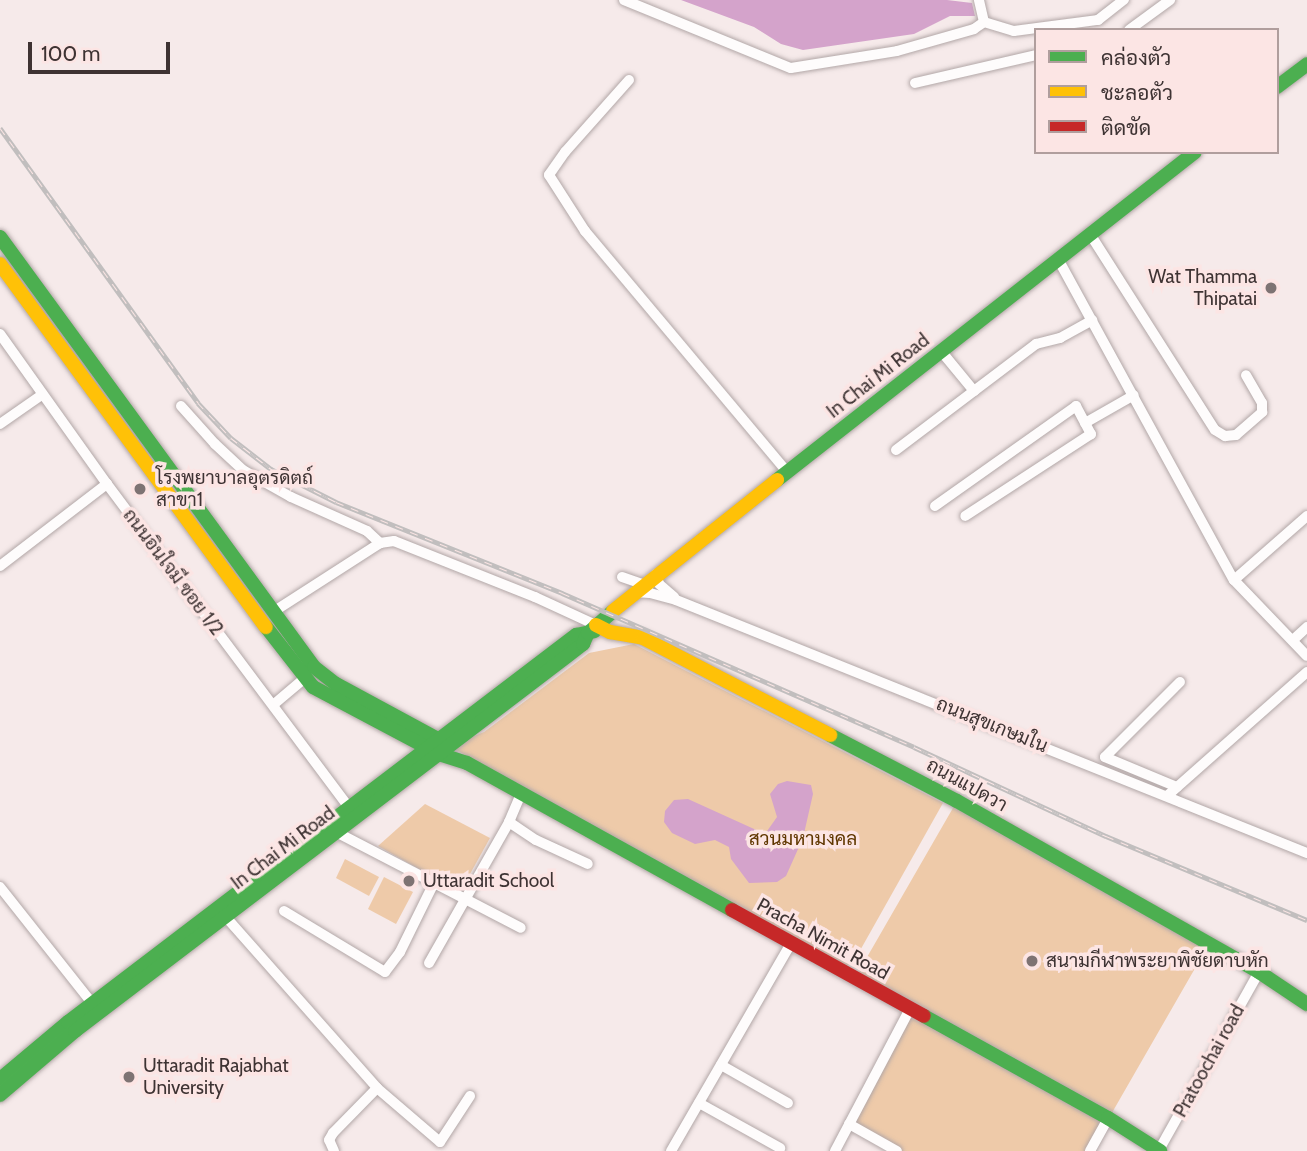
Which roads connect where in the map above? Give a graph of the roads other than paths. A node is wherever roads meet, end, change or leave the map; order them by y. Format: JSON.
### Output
{"nodes":[{"id":1,"x":624,"y":0,"type":"edge"},
{"id":2,"x":979,"y":0,"type":"edge"},
{"id":3,"x":1125,"y":0,"type":"edge"},
{"id":4,"x":1170,"y":0,"type":"edge"},
{"id":5,"x":984,"y":22,"type":"junction"},
{"id":6,"x":1034,"y":28,"type":"edge"},
{"id":7,"x":1037,"y":28,"type":"edge"},
{"id":8,"x":1132,"y":28,"type":"edge"},
{"id":9,"x":1034,"y":55,"type":"edge"},
{"id":10,"x":1307,"y":64,"type":"edge"},
{"id":11,"x":629,"y":80,"type":"dead end"},
{"id":12,"x":915,"y":83,"type":"dead end"},
{"id":13,"x":1279,"y":85,"type":"edge"},
{"id":14,"x":1192,"y":154,"type":"edge"},
{"id":15,"x":1090,"y":234,"type":"junction"},
{"id":16,"x":0,"y":237,"type":"edge"},
{"id":17,"x":1058,"y":259,"type":"junction"},
{"id":18,"x":2,"y":273,"type":"edge"},
{"id":19,"x":1092,"y":320,"type":"junction"},
{"id":20,"x":0,"y":334,"type":"edge"},
{"id":21,"x":941,"y":351,"type":"junction"},
{"id":22,"x":1246,"y":374,"type":"dead end"},
{"id":23,"x":974,"y":391,"type":"junction"},
{"id":24,"x":43,"y":394,"type":"junction"},
{"id":25,"x":1134,"y":395,"type":"junction"},
{"id":26,"x":181,"y":406,"type":"dead end"},
{"id":27,"x":1085,"y":423,"type":"junction"},
{"id":28,"x":0,"y":424,"type":"edge"},
{"id":29,"x":896,"y":450,"type":"dead end"},
{"id":30,"x":787,"y":472,"type":"junction"},
{"id":31,"x":107,"y":484,"type":"junction"},
{"id":32,"x":935,"y":506,"type":"dead end"},
{"id":33,"x":965,"y":516,"type":"dead end"},
{"id":34,"x":1307,"y":516,"type":"edge"},
{"id":35,"x":380,"y":543,"type":"junction"},
{"id":36,"x":0,"y":566,"type":"edge"},
{"id":37,"x":656,"y":574,"type":"junction"},
{"id":38,"x":622,"y":577,"type":"dead end"},
{"id":39,"x":1234,"y":580,"type":"junction"},
{"id":40,"x":639,"y":588,"type":"junction"},
{"id":41,"x":677,"y":600,"type":"junction"},
{"id":42,"x":273,"y":612,"type":"junction"},
{"id":43,"x":608,"y":614,"type":"junction"},
{"id":44,"x":1307,"y":626,"type":"edge"},
{"id":45,"x":592,"y":629,"type":"junction"},
{"id":46,"x":614,"y":632,"type":"junction"},
{"id":47,"x":1293,"y":640,"type":"junction"},
{"id":48,"x":1307,"y":656,"type":"edge"},
{"id":49,"x":1307,"y":672,"type":"edge"},
{"id":50,"x":305,"y":678,"type":"junction"},
{"id":51,"x":1181,"y":682,"type":"dead end"},
{"id":52,"x":273,"y":705,"type":"junction"},
{"id":53,"x":438,"y":747,"type":"junction"},
{"id":54,"x":1177,"y":787,"type":"junction"},
{"id":55,"x":521,"y":794,"type":"junction"},
{"id":56,"x":1167,"y":796,"type":"junction"},
{"id":57,"x":349,"y":807,"type":"junction"},
{"id":58,"x":509,"y":822,"type":"junction"},
{"id":59,"x":333,"y":827,"type":"junction"},
{"id":60,"x":1307,"y":853,"type":"edge"},
{"id":61,"x":588,"y":864,"type":"dead end"},
{"id":62,"x":434,"y":883,"type":"junction"},
{"id":63,"x":0,"y":887,"type":"edge"},
{"id":64,"x":464,"y":898,"type":"junction"},
{"id":65,"x":284,"y":911,"type":"dead end"},
{"id":66,"x":222,"y":912,"type":"junction"},
{"id":67,"x":521,"y":928,"type":"dead end"},
{"id":68,"x":792,"y":943,"type":"junction"},
{"id":69,"x":429,"y":963,"type":"dead end"},
{"id":70,"x":1259,"y":972,"type":"junction"},
{"id":71,"x":1307,"y":1004,"type":"edge"},
{"id":72,"x":96,"y":1008,"type":"junction"},
{"id":73,"x":910,"y":1009,"type":"junction"},
{"id":74,"x":721,"y":1065,"type":"junction"},
{"id":75,"x":0,"y":1079,"type":"edge"},
{"id":76,"x":377,"y":1088,"type":"junction"},
{"id":77,"x":0,"y":1095,"type":"edge"},
{"id":78,"x":470,"y":1096,"type":"dead end"},
{"id":79,"x":699,"y":1103,"type":"junction"},
{"id":80,"x":788,"y":1103,"type":"dead end"},
{"id":81,"x":1108,"y":1118,"type":"junction"},
{"id":82,"x":849,"y":1124,"type":"junction"},
{"id":83,"x":438,"y":1147,"type":"edge"},
{"id":84,"x":780,"y":1148,"type":"dead end"},
{"id":85,"x":334,"y":1151,"type":"edge"},
{"id":86,"x":672,"y":1151,"type":"edge"},
{"id":87,"x":835,"y":1151,"type":"edge"},
{"id":88,"x":897,"y":1151,"type":"edge"},
{"id":89,"x":1090,"y":1151,"type":"edge"},
{"id":90,"x":1160,"y":1151,"type":"edge"}],
"edges":[{"from":1,"to":5,"type":"street"},
{"from":2,"to":5,"type":"street"},
{"from":3,"to":7,"type":"street"},
{"from":4,"to":8,"type":"street"},
{"from":5,"to":6,"type":"street"},
{"from":9,"to":12,"type":"street"},
{"from":10,"to":13,"type":"main road"},
{"from":11,"to":30,"type":"street"},
{"from":14,"to":15,"type":"main road","name":"In Chai Mi Road"},
{"from":15,"to":17,"type":"main road","name":"In Chai Mi Road"},
{"from":15,"to":22,"type":"street"},
{"from":16,"to":42,"type":"main road"},
{"from":17,"to":19,"type":"street"},
{"from":17,"to":21,"type":"main road","name":"In Chai Mi Road"},
{"from":18,"to":50,"type":"main road"},
{"from":19,"to":23,"type":"street"},
{"from":19,"to":25,"type":"street"},
{"from":20,"to":24,"type":"street","name":"ถนนอินใจมี ซอย 1/2"},
{"from":21,"to":23,"type":"street"},
{"from":21,"to":30,"type":"main road","name":"In Chai Mi Road"},
{"from":23,"to":29,"type":"street"},
{"from":24,"to":28,"type":"street"},
{"from":24,"to":31,"type":"street","name":"ถนนอินใจมี ซอย 1/2"},
{"from":25,"to":27,"type":"street"},
{"from":25,"to":39,"type":"street"},
{"from":26,"to":35,"type":"street"},
{"from":27,"to":32,"type":"street"},
{"from":27,"to":33,"type":"street"},
{"from":30,"to":37,"type":"main road","name":"In Chai Mi Road"},
{"from":31,"to":36,"type":"street"},
{"from":31,"to":52,"type":"street","name":"ถนนอินใจมี ซอย 1/2"},
{"from":34,"to":39,"type":"street"},
{"from":35,"to":42,"type":"street"},
{"from":35,"to":45,"type":"street"},
{"from":37,"to":40,"type":"main road","name":"In Chai Mi Road"},
{"from":37,"to":41,"type":"street","name":"ถนนสุขเกษมใน"},
{"from":38,"to":40,"type":"street","name":"ถนนสุขเกษมใน"},
{"from":39,"to":47,"type":"street"},
{"from":40,"to":41,"type":"street","name":"ถนนสุขเกษมใน"},
{"from":40,"to":43,"type":"main road","name":"In Chai Mi Road"},
{"from":41,"to":56,"type":"street","name":"ถนนสุขเกษมใน"},
{"from":42,"to":53,"type":"main road"},
{"from":43,"to":45,"type":"main road","name":"In Chai Mi Road"},
{"from":43,"to":46,"type":"main road"},
{"from":44,"to":47,"type":"street"},
{"from":45,"to":46,"type":"main road","name":"ถนนแปดวา"},
{"from":45,"to":53,"type":"main road","name":"In Chai Mi Road"},
{"from":46,"to":70,"type":"main road","name":"ถนนแปดวา"},
{"from":47,"to":48,"type":"street"},
{"from":49,"to":54,"type":"street"},
{"from":50,"to":52,"type":"street"},
{"from":50,"to":53,"type":"main road"},
{"from":51,"to":54,"type":"street"},
{"from":52,"to":57,"type":"street","name":"ถนนอินใจมี ซอย 1/2"},
{"from":53,"to":55,"type":"main road","name":"Pracha Nimit Road"},
{"from":53,"to":57,"type":"main road","name":"In Chai Mi Road"},
{"from":53,"to":59,"type":"main road","name":"In Chai Mi Road"},
{"from":54,"to":56,"type":"street"},
{"from":55,"to":58,"type":"street"},
{"from":55,"to":68,"type":"main road","name":"Pracha Nimit Road"},
{"from":56,"to":60,"type":"street","name":"ถนนสุขเกษมใน"},
{"from":57,"to":59,"type":"main road","name":"In Chai Mi Road"},
{"from":58,"to":61,"type":"street"},
{"from":58,"to":64,"type":"street"},
{"from":59,"to":62,"type":"street"},
{"from":59,"to":66,"type":"main road","name":"In Chai Mi Road"},
{"from":62,"to":64,"type":"street"},
{"from":62,"to":65,"type":"street"},
{"from":63,"to":72,"type":"street"},
{"from":64,"to":67,"type":"street"},
{"from":64,"to":69,"type":"street"},
{"from":66,"to":72,"type":"main road","name":"In Chai Mi Road"},
{"from":66,"to":76,"type":"street"},
{"from":68,"to":73,"type":"main road","name":"Pracha Nimit Road"},
{"from":68,"to":74,"type":"street"},
{"from":70,"to":71,"type":"main road","name":"ถนนแปดวา"},
{"from":70,"to":90,"type":"street","name":"Pratoochai road"},
{"from":72,"to":75,"type":"main road","name":"In Chai Mi Road"},
{"from":72,"to":77,"type":"main road","name":"In Chai Mi Road"},
{"from":73,"to":81,"type":"main road","name":"Pracha Nimit Road"},
{"from":73,"to":82,"type":"street"},
{"from":74,"to":79,"type":"street"},
{"from":74,"to":80,"type":"street"},
{"from":76,"to":83,"type":"street"},
{"from":76,"to":85,"type":"street"},
{"from":78,"to":83,"type":"street"},
{"from":79,"to":84,"type":"street"},
{"from":79,"to":86,"type":"street"},
{"from":81,"to":89,"type":"street"},
{"from":81,"to":90,"type":"main road","name":"Pracha Nimit Road"},
{"from":82,"to":87,"type":"street"},
{"from":82,"to":88,"type":"street"}]}
